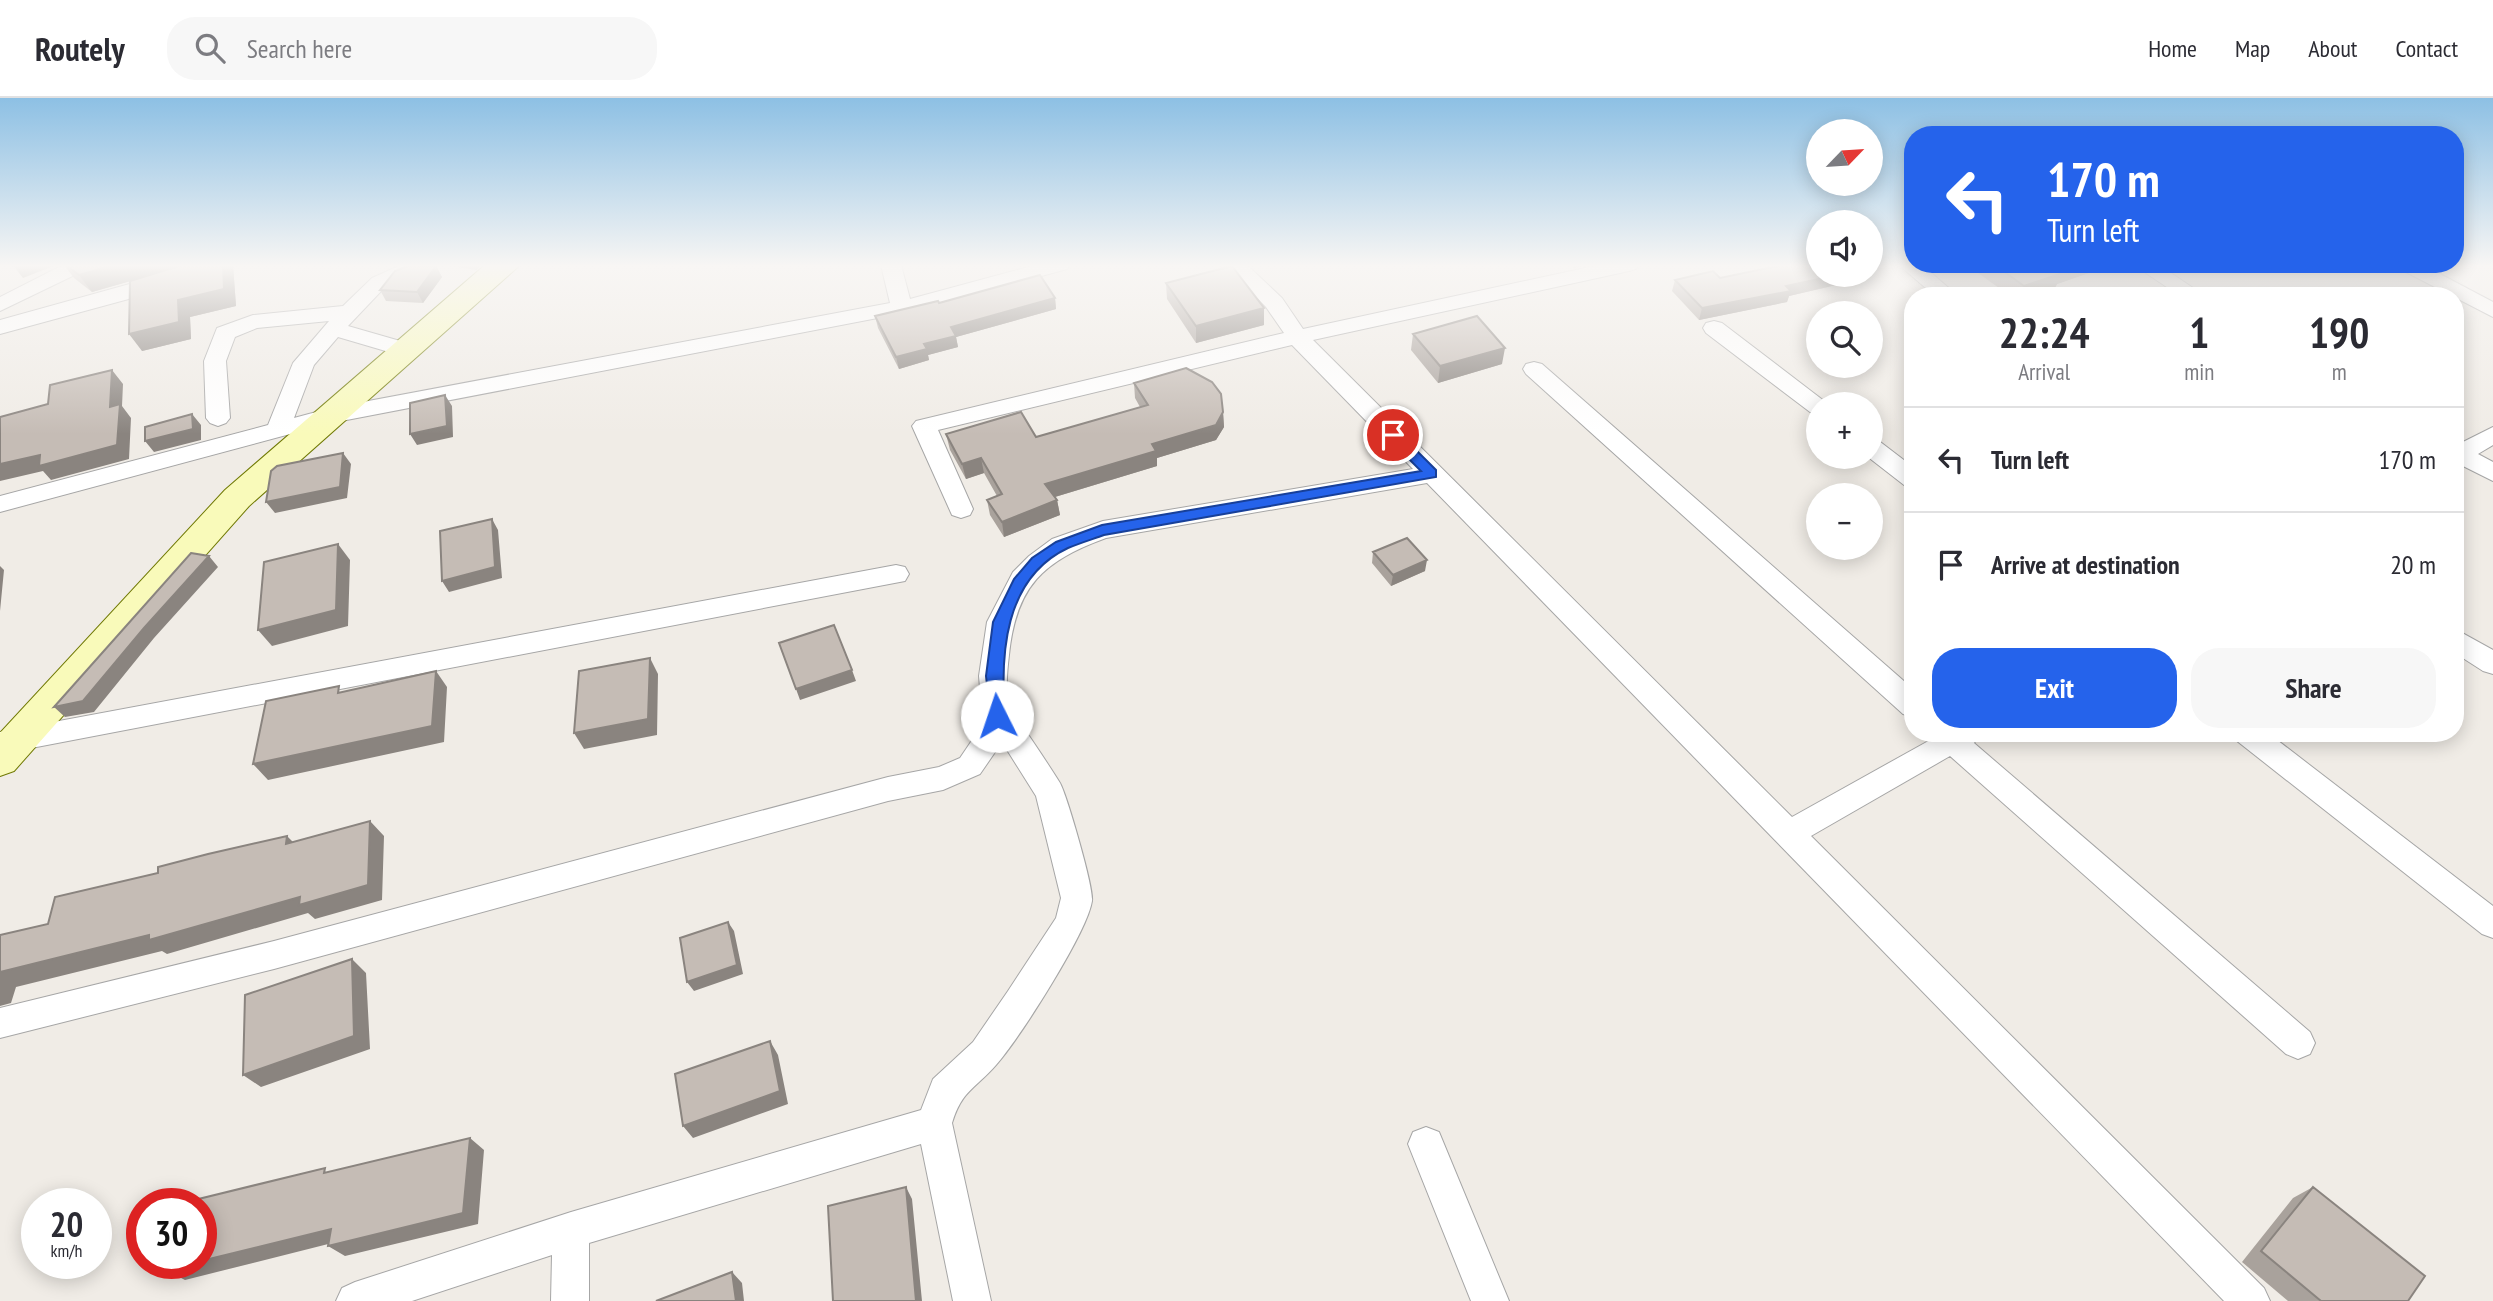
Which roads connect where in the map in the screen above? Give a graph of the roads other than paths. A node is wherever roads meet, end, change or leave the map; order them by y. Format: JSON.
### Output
{"nodes":[{"id":1,"x":22,"y":321,"type":"edge"},
{"id":2,"x":261,"y":321,"type":"edge"},
{"id":3,"x":341,"y":321,"type":"edge"},
{"id":4,"x":439,"y":321,"type":"edge"},
{"id":5,"x":823,"y":321,"type":"edge"},
{"id":6,"x":1286,"y":321,"type":"edge"},
{"id":7,"x":1370,"y":321,"type":"edge"},
{"id":8,"x":0,"y":327,"type":"edge"},
{"id":9,"x":1714,"y":328,"type":"dead end"},
{"id":10,"x":333,"y":329,"type":"junction"},
{"id":11,"x":1297,"y":337,"type":"junction"},
{"id":12,"x":406,"y":350,"type":"junction"},
{"id":13,"x":1534,"y":369,"type":"dead end"},
{"id":14,"x":1806,"y":398,"type":"edge"},
{"id":15,"x":331,"y":416,"type":"junction"},
{"id":16,"x":218,"y":418,"type":"dead end"},
{"id":17,"x":278,"y":430,"type":"junction"},
{"id":18,"x":2493,"y":435,"type":"edge"},
{"id":19,"x":2464,"y":450,"type":"edge"},
{"id":20,"x":1883,"y":456,"type":"edge"},
{"id":21,"x":2464,"y":458,"type":"edge"},
{"id":22,"x":1904,"y":472,"type":"edge"},
{"id":23,"x":2493,"y":473,"type":"edge"},
{"id":24,"x":1432,"y":474,"type":"junction"},
{"id":25,"x":0,"y":504,"type":"edge"},
{"id":26,"x":961,"y":509,"type":"dead end"},
{"id":27,"x":896,"y":573,"type":"dead end"},
{"id":28,"x":2464,"y":645,"type":"edge"},
{"id":29,"x":2493,"y":664,"type":"edge"},
{"id":30,"x":1904,"y":698,"type":"edge"},
{"id":31,"x":997,"y":716,"type":"junction"},
{"id":32,"x":1944,"y":742,"type":"edge"},
{"id":33,"x":1961,"y":742,"type":"edge"},
{"id":34,"x":2259,"y":742,"type":"edge"},
{"id":35,"x":6,"y":747,"type":"edge"},
{"id":36,"x":1789,"y":834,"type":"junction"},
{"id":37,"x":2493,"y":923,"type":"edge"},
{"id":38,"x":0,"y":1023,"type":"edge"},
{"id":39,"x":2298,"y":1043,"type":"dead end"},
{"id":40,"x":934,"y":1123,"type":"junction"},
{"id":41,"x":1426,"y":1144,"type":"dead end"},
{"id":42,"x":571,"y":1230,"type":"junction"},
{"id":43,"x":355,"y":1301,"type":"edge"},
{"id":44,"x":570,"y":1301,"type":"edge"},
{"id":45,"x":972,"y":1301,"type":"edge"},
{"id":46,"x":1490,"y":1301,"type":"edge"},
{"id":47,"x":2251,"y":1301,"type":"edge"}],
"edges":[{"from":1,"to":8,"type":"street"},
{"from":2,"to":16,"type":"street"},
{"from":3,"to":10,"type":"street"},
{"from":4,"to":12,"type":"street"},
{"from":5,"to":15,"type":"street"},
{"from":6,"to":11,"type":"street"},
{"from":7,"to":11,"type":"street"},
{"from":9,"to":14,"type":"street"},
{"from":10,"to":12,"type":"street"},
{"from":10,"to":17,"type":"street"},
{"from":11,"to":24,"type":"street"},
{"from":11,"to":26,"type":"street"},
{"from":12,"to":15,"type":"street"},
{"from":13,"to":30,"type":"street"},
{"from":15,"to":17,"type":"street"},
{"from":15,"to":35,"type":"street"},
{"from":17,"to":25,"type":"street"},
{"from":18,"to":19,"type":"street"},
{"from":20,"to":22,"type":"street"},
{"from":21,"to":23,"type":"street"},
{"from":24,"to":31,"type":"street"},
{"from":24,"to":36,"type":"street"},
{"from":27,"to":35,"type":"street"},
{"from":28,"to":29,"type":"street"},
{"from":31,"to":38,"type":"street"},
{"from":31,"to":40,"type":"street"},
{"from":32,"to":36,"type":"street"},
{"from":33,"to":39,"type":"street"},
{"from":34,"to":37,"type":"street"},
{"from":36,"to":47,"type":"street"},
{"from":40,"to":42,"type":"street"},
{"from":40,"to":45,"type":"street"},
{"from":41,"to":46,"type":"street"},
{"from":42,"to":43,"type":"street"},
{"from":42,"to":44,"type":"street"}]}
